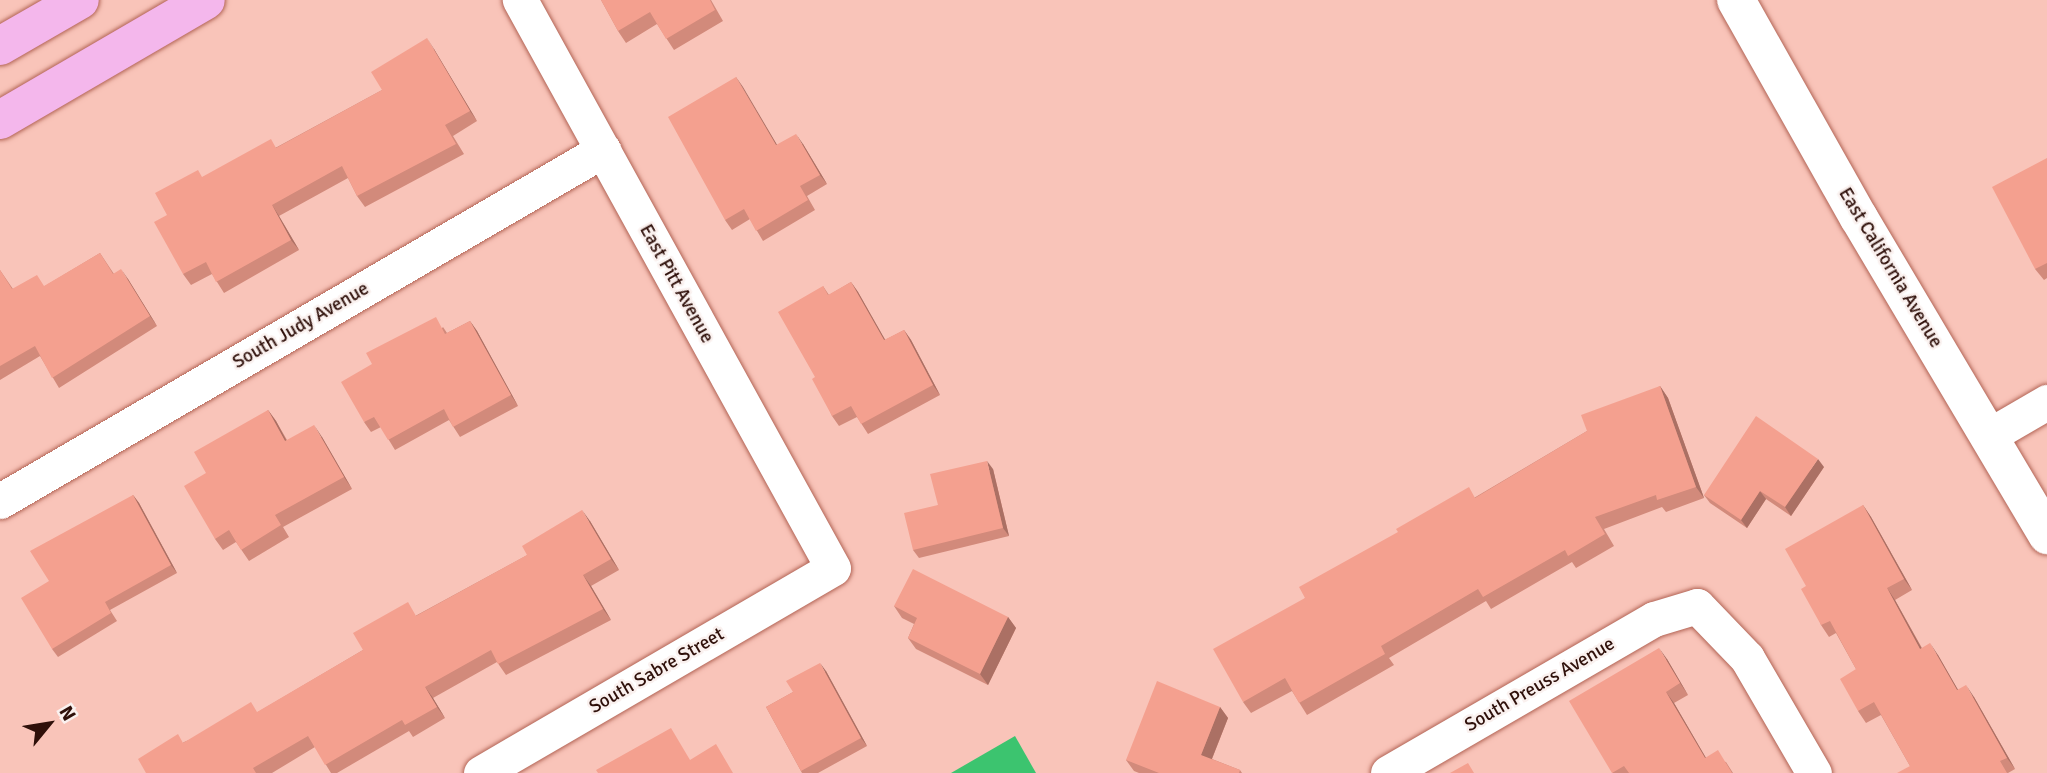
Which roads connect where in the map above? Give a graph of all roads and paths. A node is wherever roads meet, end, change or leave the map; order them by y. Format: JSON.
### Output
{"nodes":[{"id":1,"x":80,"y":0,"type":"edge"},
{"id":2,"x":206,"y":0,"type":"edge"},
{"id":3,"x":520,"y":0,"type":"edge"},
{"id":4,"x":1736,"y":0,"type":"edge"},
{"id":5,"x":0,"y":46,"type":"edge"},
{"id":6,"x":0,"y":120,"type":"edge"},
{"id":7,"x":603,"y":150,"type":"junction"},
{"id":8,"x":2047,"y":402,"type":"edge"},
{"id":9,"x":1990,"y":435,"type":"junction"},
{"id":10,"x":0,"y":501,"type":"edge"},
{"id":11,"x":2047,"y":535,"type":"edge"},
{"id":12,"x":833,"y":568,"type":"joint"},
{"id":13,"x":481,"y":773,"type":"edge"},
{"id":14,"x":1388,"y":773,"type":"edge"},
{"id":15,"x":1814,"y":773,"type":"edge"}],
"edges":[{"from":1,"to":5,"type":"main road"},
{"from":2,"to":6,"type":"main road"},
{"from":3,"to":7,"type":"street","name":"East Pitt Avenue"},
{"from":4,"to":9,"type":"street","name":"East California Avenue"},
{"from":7,"to":10,"type":"street","name":"South Judy Avenue"},
{"from":7,"to":12,"type":"street","name":"East Pitt Avenue"},
{"from":8,"to":9,"type":"street"},
{"from":9,"to":11,"type":"street","name":"East California Avenue"},
{"from":12,"to":13,"type":"street","name":"South Sabre Street"},
{"from":14,"to":15,"type":"street","name":"South Preuss Avenue"}]}
